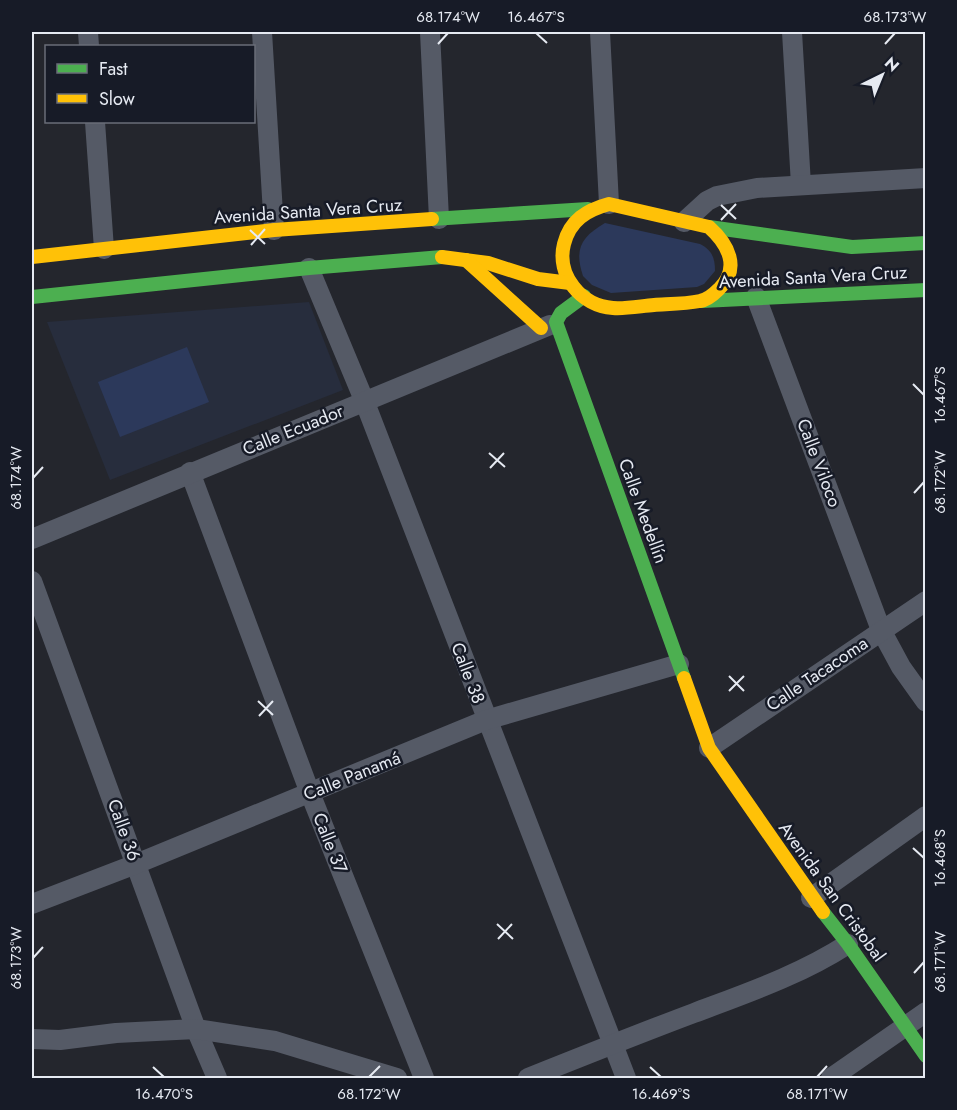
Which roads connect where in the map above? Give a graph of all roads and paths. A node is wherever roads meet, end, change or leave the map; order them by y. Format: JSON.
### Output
{"nodes":[{"id":1,"x":262,"y":32,"type":"edge"},
{"id":2,"x":430,"y":32,"type":"edge"},
{"id":3,"x":600,"y":32,"type":"edge"},
{"id":4,"x":792,"y":32,"type":"edge"},
{"id":5,"x":95,"y":123,"type":"edge"},
{"id":6,"x":926,"y":178,"type":"edge"},
{"id":7,"x":801,"y":185,"type":"junction"},
{"id":8,"x":609,"y":204,"type":"junction"},
{"id":9,"x":588,"y":209,"type":"junction"},
{"id":10,"x":439,"y":219,"type":"junction"},
{"id":11,"x":684,"y":222,"type":"junction"},
{"id":12,"x":709,"y":227,"type":"junction"},
{"id":13,"x":274,"y":230,"type":"junction"},
{"id":14,"x":926,"y":243,"type":"edge"},
{"id":15,"x":104,"y":249,"type":"junction"},
{"id":16,"x":32,"y":257,"type":"edge"},
{"id":17,"x":466,"y":260,"type":"junction"},
{"id":18,"x":309,"y":268,"type":"junction"},
{"id":19,"x":570,"y":283,"type":"junction"},
{"id":20,"x":926,"y":290,"type":"edge"},
{"id":21,"x":584,"y":296,"type":"junction"},
{"id":22,"x":32,"y":297,"type":"edge"},
{"id":23,"x":756,"y":297,"type":"junction"},
{"id":24,"x":702,"y":301,"type":"junction"},
{"id":25,"x":549,"y":325,"type":"junction"},
{"id":26,"x":364,"y":400,"type":"junction"},
{"id":27,"x":190,"y":472,"type":"junction"},
{"id":28,"x":32,"y":539,"type":"edge"},
{"id":29,"x":32,"y":581,"type":"edge"},
{"id":30,"x":926,"y":601,"type":"edge"},
{"id":31,"x":881,"y":630,"type":"junction"},
{"id":32,"x":679,"y":664,"type":"junction"},
{"id":33,"x":926,"y":702,"type":"edge"},
{"id":34,"x":486,"y":720,"type":"junction"},
{"id":35,"x":709,"y":748,"type":"junction"},
{"id":36,"x":310,"y":793,"type":"junction"},
{"id":37,"x":926,"y":816,"type":"edge"},
{"id":38,"x":136,"y":864,"type":"junction"},
{"id":39,"x":811,"y":898,"type":"junction"},
{"id":40,"x":32,"y":904,"type":"edge"},
{"id":41,"x":848,"y":944,"type":"junction"},
{"id":42,"x":926,"y":1012,"type":"edge"},
{"id":43,"x":905,"y":1026,"type":"junction"},
{"id":44,"x":196,"y":1029,"type":"junction"},
{"id":45,"x":32,"y":1039,"type":"edge"},
{"id":46,"x":613,"y":1044,"type":"junction"},
{"id":47,"x":926,"y":1056,"type":"edge"},
{"id":48,"x":217,"y":1078,"type":"edge"},
{"id":49,"x":397,"y":1078,"type":"edge"},
{"id":50,"x":424,"y":1078,"type":"edge"},
{"id":51,"x":528,"y":1078,"type":"edge"},
{"id":52,"x":626,"y":1078,"type":"edge"},
{"id":53,"x":831,"y":1078,"type":"edge"}],
"edges":[{"from":1,"to":13,"type":"street"},
{"from":2,"to":10,"type":"street"},
{"from":3,"to":8,"type":"street"},
{"from":4,"to":7,"type":"street"},
{"from":5,"to":15,"type":"street"},
{"from":6,"to":7,"type":"street"},
{"from":7,"to":11,"type":"street"},
{"from":8,"to":9,"type":"street"},
{"from":8,"to":11,"type":"street"},
{"from":9,"to":10,"type":"street","name":"Avenida Santa Vera Cruz"},
{"from":9,"to":19,"type":"street"},
{"from":10,"to":13,"type":"street","name":"Avenida Santa Vera Cruz"},
{"from":11,"to":12,"type":"street"},
{"from":12,"to":14,"type":"street","name":"Avenida Santa Vera Cruz"},
{"from":12,"to":24,"type":"street"},
{"from":13,"to":15,"type":"street","name":"Avenida Santa Vera Cruz"},
{"from":15,"to":16,"type":"street","name":"Avenida Santa Vera Cruz"},
{"from":17,"to":18,"type":"street"},
{"from":17,"to":19,"type":"street"},
{"from":17,"to":25,"type":"street"},
{"from":18,"to":22,"type":"street"},
{"from":18,"to":26,"type":"street","name":"Calle 38"},
{"from":19,"to":21,"type":"street"},
{"from":20,"to":23,"type":"street","name":"Avenida Santa Vera Cruz"},
{"from":21,"to":24,"type":"street"},
{"from":21,"to":25,"type":"street"},
{"from":23,"to":24,"type":"street","name":"Avenida Santa Vera Cruz"},
{"from":23,"to":31,"type":"street","name":"Calle Viloco"},
{"from":25,"to":26,"type":"street","name":"Calle Ecuador"},
{"from":25,"to":32,"type":"street","name":"Calle Medellín"},
{"from":26,"to":27,"type":"street","name":"Calle Ecuador"},
{"from":26,"to":34,"type":"street","name":"Calle 38"},
{"from":27,"to":28,"type":"street","name":"Calle Ecuador"},
{"from":27,"to":36,"type":"street","name":"Calle 37"},
{"from":29,"to":38,"type":"street","name":"Calle 36"},
{"from":30,"to":31,"type":"street","name":"Calle Tacacoma"},
{"from":31,"to":33,"type":"street","name":"Calle Viloco"},
{"from":31,"to":35,"type":"street","name":"Calle Tacacoma"},
{"from":32,"to":34,"type":"street","name":"Calle Panamá"},
{"from":32,"to":35,"type":"street","name":"Calle Medellín"},
{"from":34,"to":36,"type":"street","name":"Calle Panamá"},
{"from":34,"to":46,"type":"street","name":"Calle 38"},
{"from":35,"to":39,"type":"street","name":"Avenida San Cristobal"},
{"from":36,"to":38,"type":"street","name":"Calle Panamá"},
{"from":36,"to":50,"type":"street","name":"Calle 37"},
{"from":37,"to":39,"type":"street"},
{"from":38,"to":40,"type":"street","name":"Calle Panamá"},
{"from":38,"to":44,"type":"street","name":"Calle 36"},
{"from":39,"to":41,"type":"street","name":"Avenida San Cristobal"},
{"from":41,"to":43,"type":"street","name":"Avenida San Cristobal"},
{"from":41,"to":46,"type":"street"},
{"from":42,"to":43,"type":"street"},
{"from":43,"to":47,"type":"street","name":"Avenida San Cristobal"},
{"from":43,"to":53,"type":"street"},
{"from":44,"to":45,"type":"street"},
{"from":44,"to":48,"type":"street","name":"Calle 36"},
{"from":44,"to":49,"type":"street"},
{"from":46,"to":51,"type":"street"},
{"from":46,"to":52,"type":"street","name":"Calle 38"}]}
